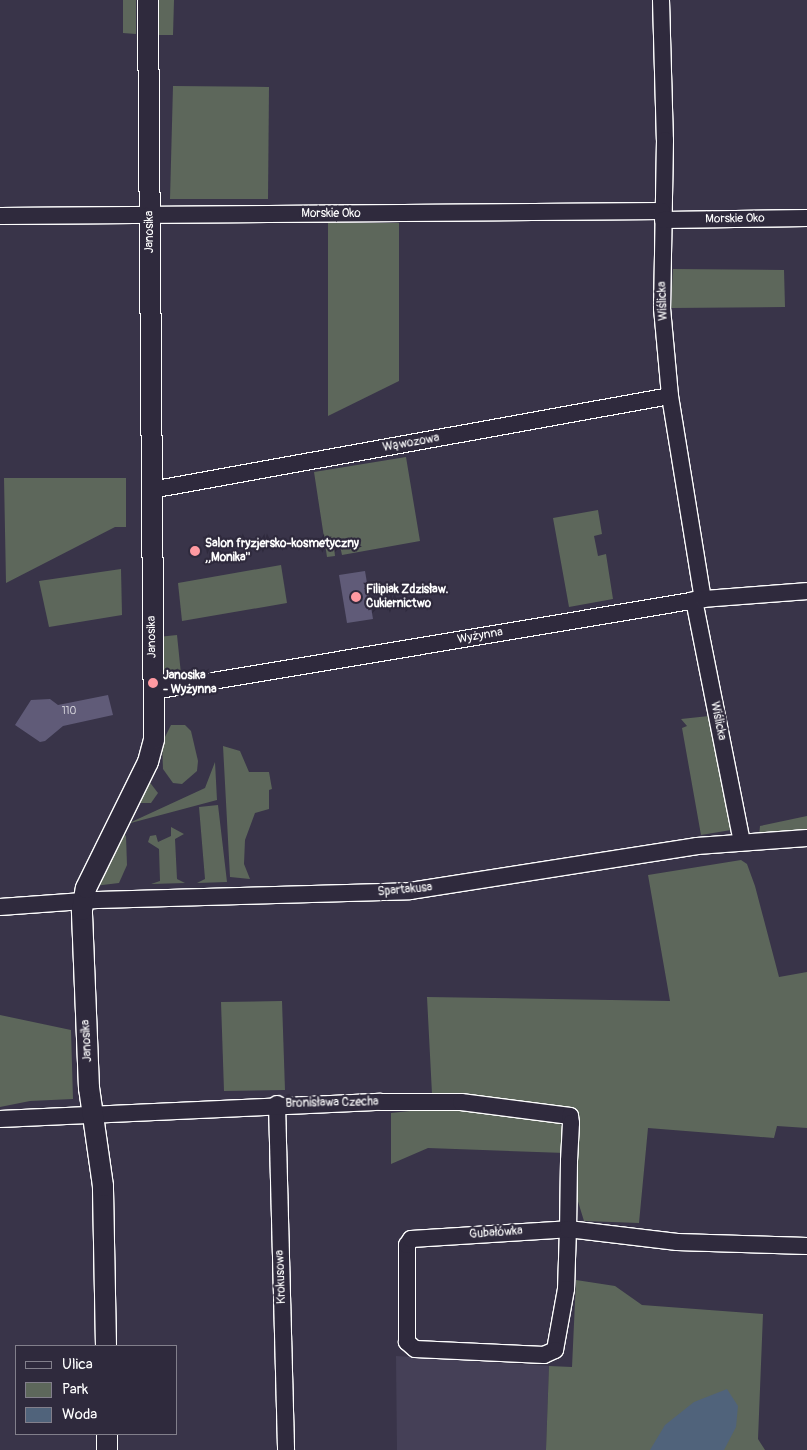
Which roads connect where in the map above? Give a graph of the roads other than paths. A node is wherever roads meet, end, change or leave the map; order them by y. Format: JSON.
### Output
{"nodes":[{"id":1,"x":148,"y":0,"type":"edge"},
{"id":2,"x":661,"y":0,"type":"edge"},
{"id":3,"x":150,"y":214,"type":"junction"},
{"id":4,"x":662,"y":215,"type":"junction"},
{"id":5,"x":0,"y":216,"type":"edge"},
{"id":6,"x":807,"y":218,"type":"edge"},
{"id":7,"x":670,"y":396,"type":"junction"},
{"id":8,"x":151,"y":490,"type":"junction"},
{"id":9,"x":807,"y":591,"type":"edge"},
{"id":10,"x":698,"y":599,"type":"junction"},
{"id":11,"x":153,"y":691,"type":"junction"},
{"id":12,"x":807,"y":838,"type":"edge"},
{"id":13,"x":742,"y":842,"type":"junction"},
{"id":14,"x":82,"y":901,"type":"junction"},
{"id":15,"x":0,"y":907,"type":"edge"},
{"id":16,"x":277,"y":1104,"type":"junction"},
{"id":17,"x":93,"y":1112,"type":"junction"},
{"id":18,"x":0,"y":1118,"type":"edge"},
{"id":19,"x":568,"y":1229,"type":"junction"},
{"id":20,"x":807,"y":1246,"type":"edge"},
{"id":21,"x":106,"y":1345,"type":"edge"},
{"id":22,"x":107,"y":1435,"type":"edge"},
{"id":23,"x":107,"y":1450,"type":"edge"},
{"id":24,"x":286,"y":1450,"type":"edge"}],
"edges":[{"from":1,"to":3,"type":"street","name":"Janosika"},
{"from":2,"to":4,"type":"street","name":"Wiślicka"},
{"from":3,"to":4,"type":"street","name":"Morskie Oko"},
{"from":3,"to":5,"type":"street","name":"Morskie Oko"},
{"from":3,"to":8,"type":"street","name":"Janosika"},
{"from":4,"to":6,"type":"street","name":"Morskie Oko"},
{"from":4,"to":7,"type":"street","name":"Wiślicka"},
{"from":7,"to":8,"type":"street","name":"Wąwozowa"},
{"from":7,"to":10,"type":"street","name":"Wiślicka"},
{"from":8,"to":11,"type":"street","name":"Janosika"},
{"from":9,"to":10,"type":"street","name":"Wyżynna"},
{"from":10,"to":11,"type":"street","name":"Wyżynna"},
{"from":10,"to":13,"type":"street","name":"Wiślicka"},
{"from":11,"to":14,"type":"street","name":"Janosika"},
{"from":12,"to":13,"type":"street","name":"Spartakusa"},
{"from":13,"to":14,"type":"street","name":"Spartakusa"},
{"from":14,"to":15,"type":"street","name":"Spartakusa"},
{"from":14,"to":17,"type":"street","name":"Janosika"},
{"from":16,"to":17,"type":"street","name":"Bronisława Czecha"},
{"from":16,"to":19,"type":"street","name":"Bronisława Czecha"},
{"from":16,"to":24,"type":"street","name":"Krokusowa"},
{"from":17,"to":18,"type":"street","name":"Bronisława Czecha"},
{"from":17,"to":21,"type":"street","name":"Janosika"},
{"from":19,"to":19,"type":"street","name":"Gubałówka"},
{"from":19,"to":20,"type":"street","name":"Gubałówka"},
{"from":22,"to":23,"type":"street"}]}
